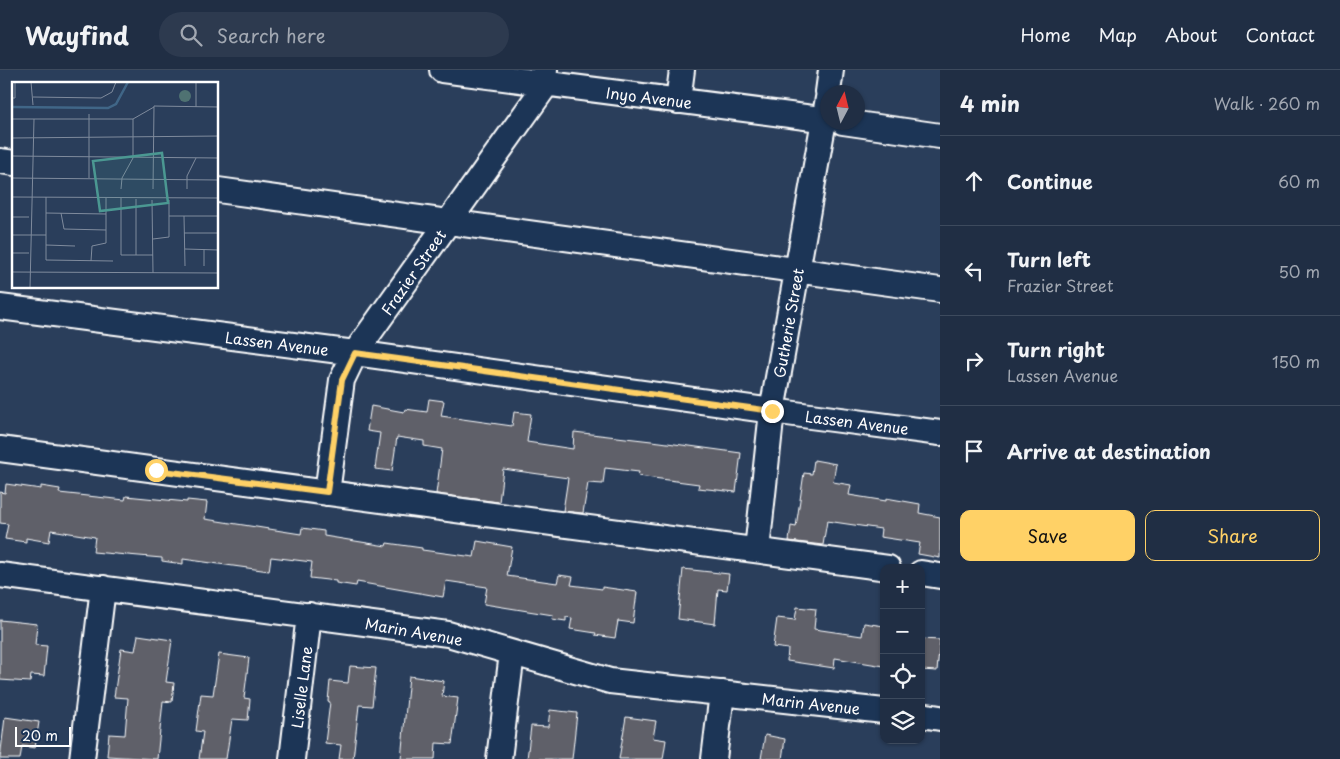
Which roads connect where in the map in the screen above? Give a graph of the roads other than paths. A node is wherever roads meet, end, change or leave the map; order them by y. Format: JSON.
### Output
{"nodes":[{"id":1,"x":442,"y":70,"type":"edge"},
{"id":2,"x":682,"y":70,"type":"edge"},
{"id":3,"x":831,"y":70,"type":"edge"},
{"id":4,"x":544,"y":77,"type":"edge"},
{"id":5,"x":829,"y":85,"type":"edge"},
{"id":6,"x":678,"y":101,"type":"junction"},
{"id":7,"x":820,"y":114,"type":"edge"},
{"id":8,"x":865,"y":122,"type":"edge"},
{"id":9,"x":828,"y":130,"type":"edge"},
{"id":10,"x":940,"y":136,"type":"edge"},
{"id":11,"x":219,"y":190,"type":"edge"},
{"id":12,"x":448,"y":222,"type":"junction"},
{"id":13,"x":798,"y":269,"type":"junction"},
{"id":14,"x":940,"y":290,"type":"edge"},
{"id":15,"x":0,"y":307,"type":"edge"},
{"id":16,"x":355,"y":353,"type":"junction"},
{"id":17,"x":772,"y":411,"type":"junction"},
{"id":18,"x":940,"y":432,"type":"edge"},
{"id":19,"x":0,"y":449,"type":"edge"},
{"id":20,"x":327,"y":492,"type":"junction"},
{"id":21,"x":757,"y":550,"type":"junction"},
{"id":22,"x":880,"y":567,"type":"edge"},
{"id":23,"x":925,"y":574,"type":"edge"},
{"id":24,"x":0,"y":575,"type":"edge"},
{"id":25,"x":940,"y":576,"type":"edge"},
{"id":26,"x":103,"y":588,"type":"junction"},
{"id":27,"x":309,"y":615,"type":"junction"},
{"id":28,"x":512,"y":653,"type":"junction"},
{"id":29,"x":722,"y":693,"type":"junction"},
{"id":30,"x":880,"y":711,"type":"edge"},
{"id":31,"x":925,"y":716,"type":"edge"},
{"id":32,"x":940,"y":718,"type":"edge"},
{"id":33,"x":82,"y":759,"type":"edge"},
{"id":34,"x":292,"y":759,"type":"edge"},
{"id":35,"x":499,"y":759,"type":"edge"},
{"id":36,"x":714,"y":759,"type":"edge"}],
"edges":[{"from":1,"to":4,"type":"street","name":"Inyo Avenue"},
{"from":2,"to":6,"type":"street"},
{"from":3,"to":5,"type":"street"},
{"from":4,"to":6,"type":"street","name":"Inyo Avenue"},
{"from":4,"to":12,"type":"street","name":"Frazier Street"},
{"from":6,"to":7,"type":"street","name":"Inyo Avenue"},
{"from":8,"to":10,"type":"street","name":"Inyo Avenue"},
{"from":9,"to":13,"type":"street","name":"Gutherie Street"},
{"from":11,"to":12,"type":"street"},
{"from":12,"to":13,"type":"street"},
{"from":12,"to":16,"type":"street","name":"Frazier Street"},
{"from":13,"to":14,"type":"street"},
{"from":13,"to":17,"type":"street","name":"Gutherie Street"},
{"from":15,"to":16,"type":"street","name":"Lassen Avenue"},
{"from":16,"to":17,"type":"street","name":"Lassen Avenue"},
{"from":16,"to":20,"type":"street","name":"Frazier Street"},
{"from":17,"to":18,"type":"street","name":"Lassen Avenue"},
{"from":17,"to":21,"type":"street","name":"Gutherie Street"},
{"from":19,"to":20,"type":"street"},
{"from":20,"to":21,"type":"street"},
{"from":21,"to":22,"type":"street"},
{"from":23,"to":25,"type":"street"},
{"from":24,"to":26,"type":"street","name":"Marin Avenue"},
{"from":26,"to":27,"type":"street","name":"Marin Avenue"},
{"from":26,"to":33,"type":"street"},
{"from":27,"to":28,"type":"street","name":"Marin Avenue"},
{"from":27,"to":34,"type":"street","name":"Liselle Lane"},
{"from":28,"to":29,"type":"street","name":"Marin Avenue"},
{"from":28,"to":35,"type":"street"},
{"from":29,"to":30,"type":"street","name":"Marin Avenue"},
{"from":29,"to":36,"type":"street"},
{"from":31,"to":32,"type":"street"}]}
